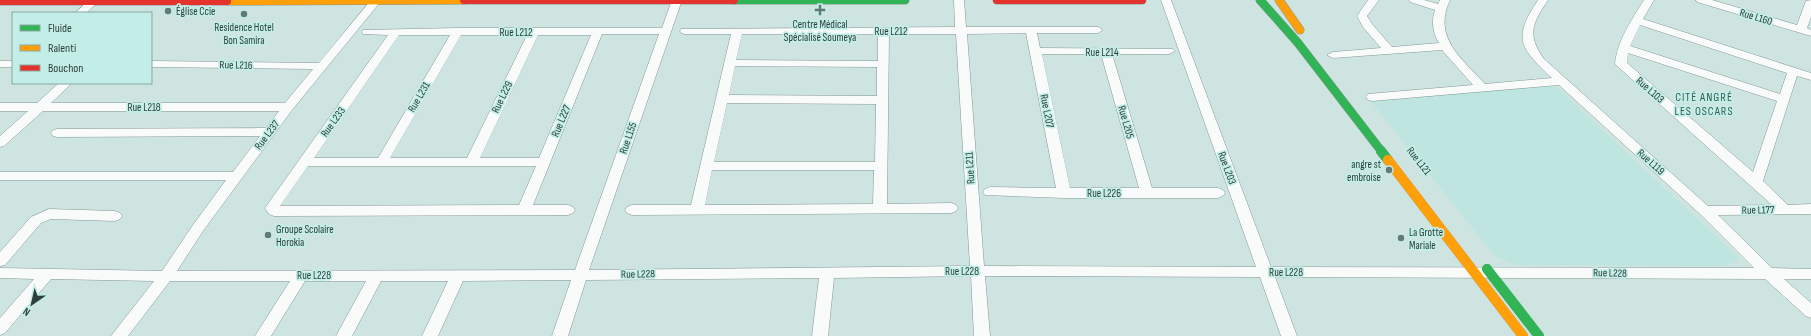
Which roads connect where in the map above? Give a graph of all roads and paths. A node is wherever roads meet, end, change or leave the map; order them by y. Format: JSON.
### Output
{"nodes":[{"id":1,"x":94,"y":0,"type":"edge"},
{"id":2,"x":905,"y":0,"type":"edge"},
{"id":3,"x":959,"y":0,"type":"edge"},
{"id":4,"x":997,"y":0,"type":"edge"},
{"id":5,"x":1142,"y":0,"type":"edge"},
{"id":6,"x":1166,"y":0,"type":"edge"},
{"id":7,"x":1260,"y":0,"type":"edge"},
{"id":8,"x":1279,"y":0,"type":"edge"},
{"id":9,"x":1291,"y":0,"type":"edge"},
{"id":10,"x":1374,"y":0,"type":"edge"},
{"id":11,"x":1414,"y":0,"type":"edge"},
{"id":12,"x":1543,"y":0,"type":"edge"},
{"id":13,"x":1649,"y":0,"type":"edge"},
{"id":14,"x":1702,"y":0,"type":"edge"},
{"id":15,"x":0,"y":1,"type":"edge"},
{"id":16,"x":376,"y":1,"type":"edge"},
{"id":17,"x":677,"y":1,"type":"edge"},
{"id":18,"x":1811,"y":1,"type":"edge"},
{"id":19,"x":1722,"y":3,"type":"edge"},
{"id":20,"x":1443,"y":4,"type":"edge"},
{"id":21,"x":81,"y":12,"type":"edge"},
{"id":22,"x":1289,"y":15,"type":"junction"},
{"id":23,"x":1637,"y":21,"type":"junction"},
{"id":24,"x":960,"y":30,"type":"junction"},
{"id":25,"x":1031,"y":30,"type":"junction"},
{"id":26,"x":1098,"y":30,"type":"dead end"},
{"id":27,"x":458,"y":31,"type":"junction"},
{"id":28,"x":666,"y":31,"type":"junction"},
{"id":29,"x":684,"y":31,"type":"dead end"},
{"id":30,"x":737,"y":31,"type":"junction"},
{"id":31,"x":884,"y":31,"type":"junction"},
{"id":32,"x":367,"y":32,"type":"dead end"},
{"id":33,"x":396,"y":32,"type":"junction"},
{"id":34,"x":534,"y":32,"type":"junction"},
{"id":35,"x":598,"y":32,"type":"junction"},
{"id":36,"x":1806,"y":32,"type":"edge"},
{"id":37,"x":1306,"y":37,"type":"dead end"},
{"id":38,"x":1445,"y":46,"type":"junction"},
{"id":39,"x":1625,"y":48,"type":"junction"},
{"id":40,"x":1389,"y":50,"type":"junction"},
{"id":41,"x":1169,"y":51,"type":"dead end"},
{"id":42,"x":1036,"y":52,"type":"junction"},
{"id":43,"x":1106,"y":52,"type":"junction"},
{"id":44,"x":1333,"y":55,"type":"dead end"},
{"id":45,"x":0,"y":64,"type":"edge"},
{"id":46,"x":12,"y":64,"type":"edge"},
{"id":47,"x":152,"y":64,"type":"edge"},
{"id":48,"x":730,"y":64,"type":"junction"},
{"id":49,"x":882,"y":64,"type":"junction"},
{"id":50,"x":321,"y":66,"type":"junction"},
{"id":51,"x":1793,"y":71,"type":"junction"},
{"id":52,"x":1811,"y":77,"type":"edge"},
{"id":53,"x":1561,"y":81,"type":"junction"},
{"id":54,"x":65,"y":84,"type":"edge"},
{"id":55,"x":1482,"y":88,"type":"junction"},
{"id":56,"x":1372,"y":97,"type":"dead end"},
{"id":57,"x":721,"y":99,"type":"junction"},
{"id":58,"x":881,"y":100,"type":"junction"},
{"id":59,"x":1784,"y":100,"type":"junction"},
{"id":60,"x":41,"y":106,"type":"junction"},
{"id":61,"x":0,"y":107,"type":"edge"},
{"id":62,"x":288,"y":107,"type":"junction"},
{"id":63,"x":269,"y":132,"type":"junction"},
{"id":64,"x":57,"y":133,"type":"dead end"},
{"id":65,"x":0,"y":144,"type":"edge"},
{"id":66,"x":304,"y":162,"type":"junction"},
{"id":67,"x":543,"y":162,"type":"junction"},
{"id":68,"x":381,"y":163,"type":"junction"},
{"id":69,"x":471,"y":163,"type":"junction"},
{"id":70,"x":706,"y":166,"type":"junction"},
{"id":71,"x":880,"y":166,"type":"junction"},
{"id":72,"x":0,"y":176,"type":"edge"},
{"id":73,"x":236,"y":176,"type":"junction"},
{"id":74,"x":1756,"y":182,"type":"junction"},
{"id":75,"x":990,"y":192,"type":"dead end"},
{"id":76,"x":1064,"y":193,"type":"junction"},
{"id":77,"x":1147,"y":193,"type":"junction"},
{"id":78,"x":1218,"y":193,"type":"dead end"},
{"id":79,"x":880,"y":208,"type":"junction"},
{"id":80,"x":951,"y":208,"type":"dead end"},
{"id":81,"x":1811,"y":209,"type":"edge"},
{"id":82,"x":524,"y":210,"type":"junction"},
{"id":83,"x":568,"y":210,"type":"dead end"},
{"id":84,"x":632,"y":210,"type":"dead end"},
{"id":85,"x":697,"y":210,"type":"junction"},
{"id":86,"x":1785,"y":210,"type":"junction"},
{"id":87,"x":1705,"y":211,"type":"junction"},
{"id":88,"x":115,"y":216,"type":"dead end"},
{"id":89,"x":0,"y":261,"type":"edge"},
{"id":90,"x":1478,"y":266,"type":"junction"},
{"id":91,"x":977,"y":270,"type":"junction"},
{"id":92,"x":827,"y":272,"type":"junction"},
{"id":93,"x":1264,"y":272,"type":"junction"},
{"id":94,"x":1490,"y":272,"type":"junction"},
{"id":95,"x":0,"y":273,"type":"edge"},
{"id":96,"x":48,"y":273,"type":"junction"},
{"id":97,"x":1811,"y":274,"type":"edge"},
{"id":98,"x":377,"y":275,"type":"junction"},
{"id":99,"x":458,"y":275,"type":"junction"},
{"id":100,"x":580,"y":275,"type":"junction"},
{"id":101,"x":1770,"y":275,"type":"junction"},
{"id":102,"x":160,"y":276,"type":"junction"},
{"id":103,"x":301,"y":276,"type":"junction"},
{"id":104,"x":1811,"y":312,"type":"edge"},
{"id":105,"x":0,"y":329,"type":"edge"},
{"id":106,"x":119,"y":336,"type":"edge"},
{"id":107,"x":263,"y":336,"type":"edge"},
{"id":108,"x":344,"y":336,"type":"edge"},
{"id":109,"x":430,"y":336,"type":"edge"},
{"id":110,"x":560,"y":336,"type":"edge"},
{"id":111,"x":820,"y":336,"type":"edge"},
{"id":112,"x":982,"y":336,"type":"edge"},
{"id":113,"x":1289,"y":336,"type":"edge"},
{"id":114,"x":1523,"y":336,"type":"edge"},
{"id":115,"x":1540,"y":336,"type":"edge"}],
"edges":[{"from":1,"to":15,"type":"main road"},
{"from":1,"to":16,"type":"main road"},
{"from":1,"to":21,"type":"street"},
{"from":2,"to":17,"type":"main road"},
{"from":3,"to":24,"type":"street","name":"Rue L211"},
{"from":4,"to":5,"type":"main road"},
{"from":6,"to":93,"type":"street","name":"Rue L203"},
{"from":7,"to":90,"type":"main road"},
{"from":8,"to":22,"type":"main road"},
{"from":9,"to":22,"type":"main road"},
{"from":10,"to":40,"type":"street"},
{"from":11,"to":20,"type":"street"},
{"from":12,"to":53,"type":"street","name":"Rue L119"},
{"from":13,"to":23,"type":"street","name":"Rue L103"},
{"from":14,"to":19,"type":"street","name":"Rue L160"},
{"from":16,"to":17,"type":"main road"},
{"from":16,"to":50,"type":"street","name":"Rue L237"},
{"from":17,"to":28,"type":"street","name":"Rue L155"},
{"from":18,"to":36,"type":"street"},
{"from":19,"to":36,"type":"street","name":"Rue L160"},
{"from":20,"to":38,"type":"street"},
{"from":22,"to":37,"type":"main road"},
{"from":23,"to":39,"type":"street","name":"Rue L103"},
{"from":23,"to":51,"type":"street"},
{"from":24,"to":25,"type":"street","name":"Rue L212"},
{"from":24,"to":31,"type":"street","name":"Rue L212"},
{"from":24,"to":91,"type":"street","name":"Rue L211"},
{"from":25,"to":26,"type":"street","name":"Rue L212"},
{"from":25,"to":42,"type":"street","name":"Rue L207"},
{"from":27,"to":33,"type":"street","name":"Rue L212"},
{"from":27,"to":34,"type":"street","name":"Rue L212"},
{"from":27,"to":68,"type":"street","name":"Rue L231"},
{"from":28,"to":35,"type":"street","name":"Rue L212"},
{"from":28,"to":100,"type":"street","name":"Rue L155"},
{"from":29,"to":30,"type":"street","name":"Rue L212"},
{"from":30,"to":31,"type":"street","name":"Rue L212"},
{"from":30,"to":48,"type":"street"},
{"from":31,"to":49,"type":"street"},
{"from":32,"to":33,"type":"street","name":"Rue L212"},
{"from":33,"to":66,"type":"street","name":"Rue L233"},
{"from":34,"to":35,"type":"street","name":"Rue L212"},
{"from":34,"to":69,"type":"street","name":"Rue L229"},
{"from":35,"to":67,"type":"street","name":"Rue L227"},
{"from":38,"to":40,"type":"street"},
{"from":38,"to":55,"type":"street"},
{"from":39,"to":59,"type":"street"},
{"from":39,"to":74,"type":"street","name":"Rue L103"},
{"from":40,"to":44,"type":"street"},
{"from":41,"to":43,"type":"street","name":"Rue L214"},
{"from":42,"to":43,"type":"street","name":"Rue L214"},
{"from":42,"to":76,"type":"street","name":"Rue L207"},
{"from":43,"to":77,"type":"street","name":"Rue L205"},
{"from":45,"to":46,"type":"street"},
{"from":47,"to":50,"type":"street","name":"Rue L216"},
{"from":48,"to":49,"type":"street"},
{"from":48,"to":57,"type":"street"},
{"from":49,"to":58,"type":"street"},
{"from":50,"to":62,"type":"street","name":"Rue L237"},
{"from":51,"to":52,"type":"street"},
{"from":51,"to":59,"type":"street"},
{"from":53,"to":55,"type":"street"},
{"from":53,"to":87,"type":"street","name":"Rue L119"},
{"from":54,"to":60,"type":"street"},
{"from":55,"to":56,"type":"street"},
{"from":57,"to":58,"type":"street"},
{"from":57,"to":70,"type":"street"},
{"from":58,"to":71,"type":"street"},
{"from":59,"to":74,"type":"street"},
{"from":60,"to":61,"type":"street","name":"Rue L218"},
{"from":60,"to":62,"type":"street","name":"Rue L218"},
{"from":60,"to":65,"type":"street"},
{"from":62,"to":63,"type":"street","name":"Rue L237"},
{"from":63,"to":64,"type":"street"},
{"from":63,"to":73,"type":"street","name":"Rue L237"},
{"from":66,"to":68,"type":"street"},
{"from":66,"to":82,"type":"street","name":"Rue L233"},
{"from":67,"to":69,"type":"street"},
{"from":67,"to":82,"type":"street","name":"Rue L227"},
{"from":68,"to":69,"type":"street"},
{"from":70,"to":71,"type":"street"},
{"from":70,"to":85,"type":"street"},
{"from":71,"to":79,"type":"street"},
{"from":72,"to":73,"type":"street"},
{"from":73,"to":102,"type":"street","name":"Rue L237"},
{"from":74,"to":86,"type":"street","name":"Rue L103"},
{"from":75,"to":76,"type":"street","name":"Rue L226"},
{"from":76,"to":77,"type":"street","name":"Rue L226"},
{"from":77,"to":78,"type":"street","name":"Rue L226"},
{"from":79,"to":80,"type":"street"},
{"from":79,"to":85,"type":"street"},
{"from":81,"to":86,"type":"street","name":"Rue L177"},
{"from":82,"to":83,"type":"street"},
{"from":84,"to":85,"type":"street"},
{"from":86,"to":87,"type":"street","name":"Rue L177"},
{"from":87,"to":101,"type":"street","name":"Rue L119"},
{"from":88,"to":89,"type":"street"},
{"from":90,"to":93,"type":"street","name":"Rue L228"},
{"from":90,"to":94,"type":"street","name":"Rue L228"},
{"from":90,"to":114,"type":"main road"},
{"from":91,"to":92,"type":"street","name":"Rue L228"},
{"from":91,"to":93,"type":"street","name":"Rue L228"},
{"from":91,"to":112,"type":"street","name":"Rue L211"},
{"from":92,"to":100,"type":"street","name":"Rue L228"},
{"from":92,"to":111,"type":"street"},
{"from":93,"to":113,"type":"street","name":"Rue L203"},
{"from":94,"to":101,"type":"street","name":"Rue L228"},
{"from":94,"to":115,"type":"main road"},
{"from":95,"to":96,"type":"street","name":"Rue L228"},
{"from":96,"to":102,"type":"street","name":"Rue L228"},
{"from":96,"to":105,"type":"street"},
{"from":97,"to":101,"type":"street","name":"Rue L228"},
{"from":98,"to":99,"type":"street","name":"Rue L228"},
{"from":98,"to":103,"type":"street","name":"Rue L228"},
{"from":98,"to":108,"type":"street"},
{"from":99,"to":100,"type":"street","name":"Rue L228"},
{"from":99,"to":109,"type":"street"},
{"from":100,"to":110,"type":"street","name":"Rue L155"},
{"from":101,"to":104,"type":"street","name":"Rue L119"},
{"from":102,"to":103,"type":"street","name":"Rue L228"},
{"from":102,"to":106,"type":"street","name":"Rue L237"},
{"from":103,"to":107,"type":"street"}]}
